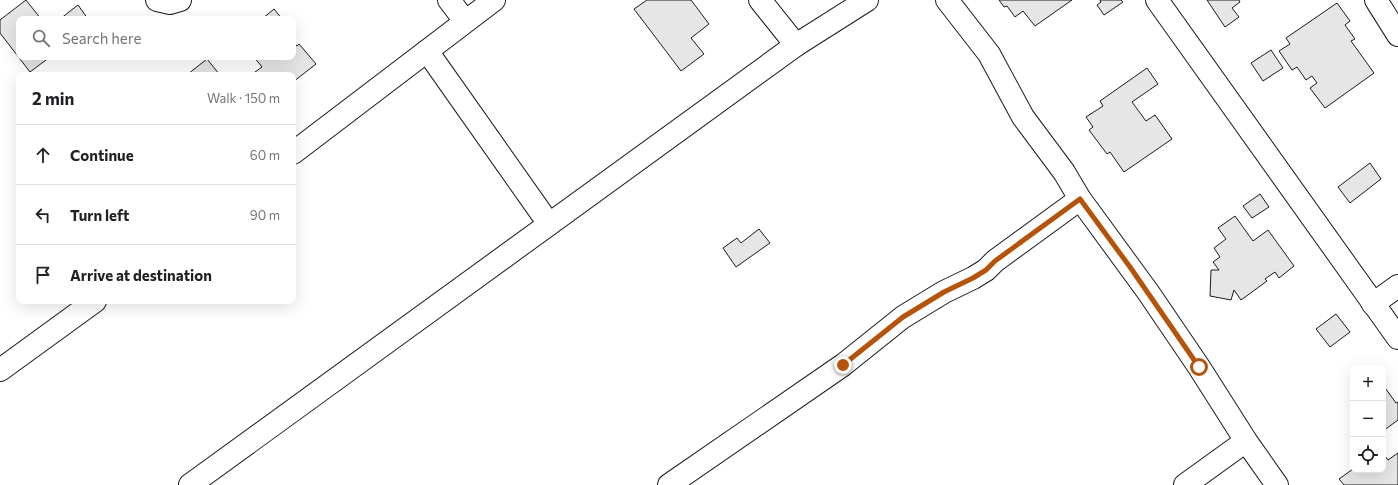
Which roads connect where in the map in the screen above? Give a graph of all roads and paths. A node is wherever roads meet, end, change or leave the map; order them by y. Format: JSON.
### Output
{"nodes":[{"id":1,"x":157,"y":0,"type":"edge"},
{"id":2,"x":180,"y":0,"type":"edge"},
{"id":3,"x":449,"y":0,"type":"edge"},
{"id":4,"x":494,"y":0,"type":"edge"},
{"id":5,"x":760,"y":0,"type":"edge"},
{"id":6,"x":867,"y":0,"type":"edge"},
{"id":7,"x":947,"y":0,"type":"edge"},
{"id":8,"x":1157,"y":0,"type":"edge"},
{"id":9,"x":1376,"y":0,"type":"edge"},
{"id":10,"x":465,"y":21,"type":"junction"},
{"id":11,"x":1398,"y":35,"type":"edge"},
{"id":12,"x":796,"y":45,"type":"junction"},
{"id":13,"x":426,"y":51,"type":"junction"},
{"id":14,"x":296,"y":151,"type":"edge"},
{"id":15,"x":1080,"y":199,"type":"junction"},
{"id":16,"x":549,"y":224,"type":"junction"},
{"id":17,"x":1398,"y":286,"type":"edge"},
{"id":18,"x":91,"y":304,"type":"edge"},
{"id":19,"x":1373,"y":304,"type":"junction"},
{"id":20,"x":1398,"y":338,"type":"edge"},
{"id":21,"x":0,"y":370,"type":"edge"},
{"id":22,"x":1246,"y":441,"type":"junction"},
{"id":23,"x":190,"y":485,"type":"edge"},
{"id":24,"x":669,"y":485,"type":"edge"},
{"id":25,"x":1185,"y":485,"type":"edge"},
{"id":26,"x":1277,"y":485,"type":"edge"}],
"edges":[{"from":1,"to":2,"type":"street"},
{"from":3,"to":10,"type":"street"},
{"from":4,"to":10,"type":"street"},
{"from":5,"to":12,"type":"street"},
{"from":6,"to":12,"type":"street"},
{"from":7,"to":15,"type":"street"},
{"from":8,"to":19,"type":"street"},
{"from":9,"to":11,"type":"street"},
{"from":10,"to":13,"type":"street"},
{"from":12,"to":16,"type":"street"},
{"from":13,"to":14,"type":"street"},
{"from":13,"to":16,"type":"street"},
{"from":15,"to":22,"type":"street"},
{"from":15,"to":24,"type":"street"},
{"from":16,"to":23,"type":"street"},
{"from":17,"to":19,"type":"street"},
{"from":18,"to":21,"type":"street"},
{"from":19,"to":20,"type":"street"},
{"from":22,"to":25,"type":"street"},
{"from":22,"to":26,"type":"street"}]}
